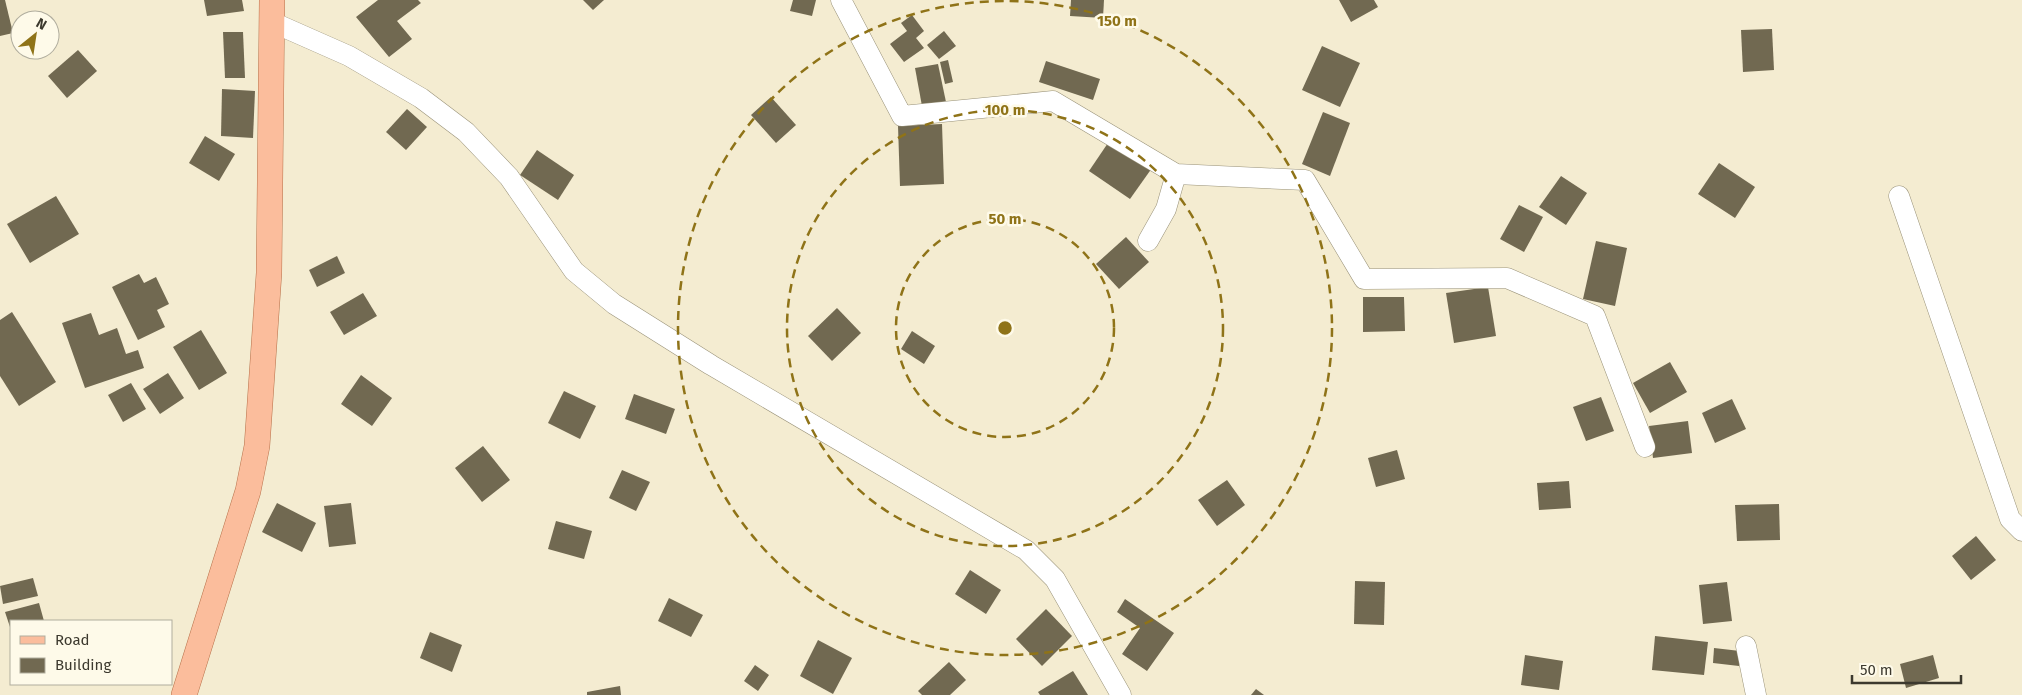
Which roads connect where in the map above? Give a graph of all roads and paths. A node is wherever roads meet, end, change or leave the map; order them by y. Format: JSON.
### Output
{"nodes":[{"id":1,"x":841,"y":0,"type":"edge"},
{"id":2,"x":272,"y":11,"type":"edge"},
{"id":3,"x":1176,"y":174,"type":"junction"},
{"id":4,"x":1899,"y":196,"type":"dead end"},
{"id":5,"x":1148,"y":241,"type":"dead end"},
{"id":6,"x":1645,"y":447,"type":"dead end"},
{"id":7,"x":2022,"y":530,"type":"edge"},
{"id":8,"x":1746,"y":646,"type":"dead end"},
{"id":9,"x":184,"y":695,"type":"edge"},
{"id":10,"x":1121,"y":695,"type":"edge"},
{"id":11,"x":1756,"y":695,"type":"edge"}],
"edges":[{"from":1,"to":3,"type":"street"},
{"from":2,"to":9,"type":"main road"},
{"from":2,"to":10,"type":"street"},
{"from":3,"to":5,"type":"street"},
{"from":3,"to":6,"type":"street"},
{"from":4,"to":7,"type":"street"},
{"from":8,"to":11,"type":"street"}]}
